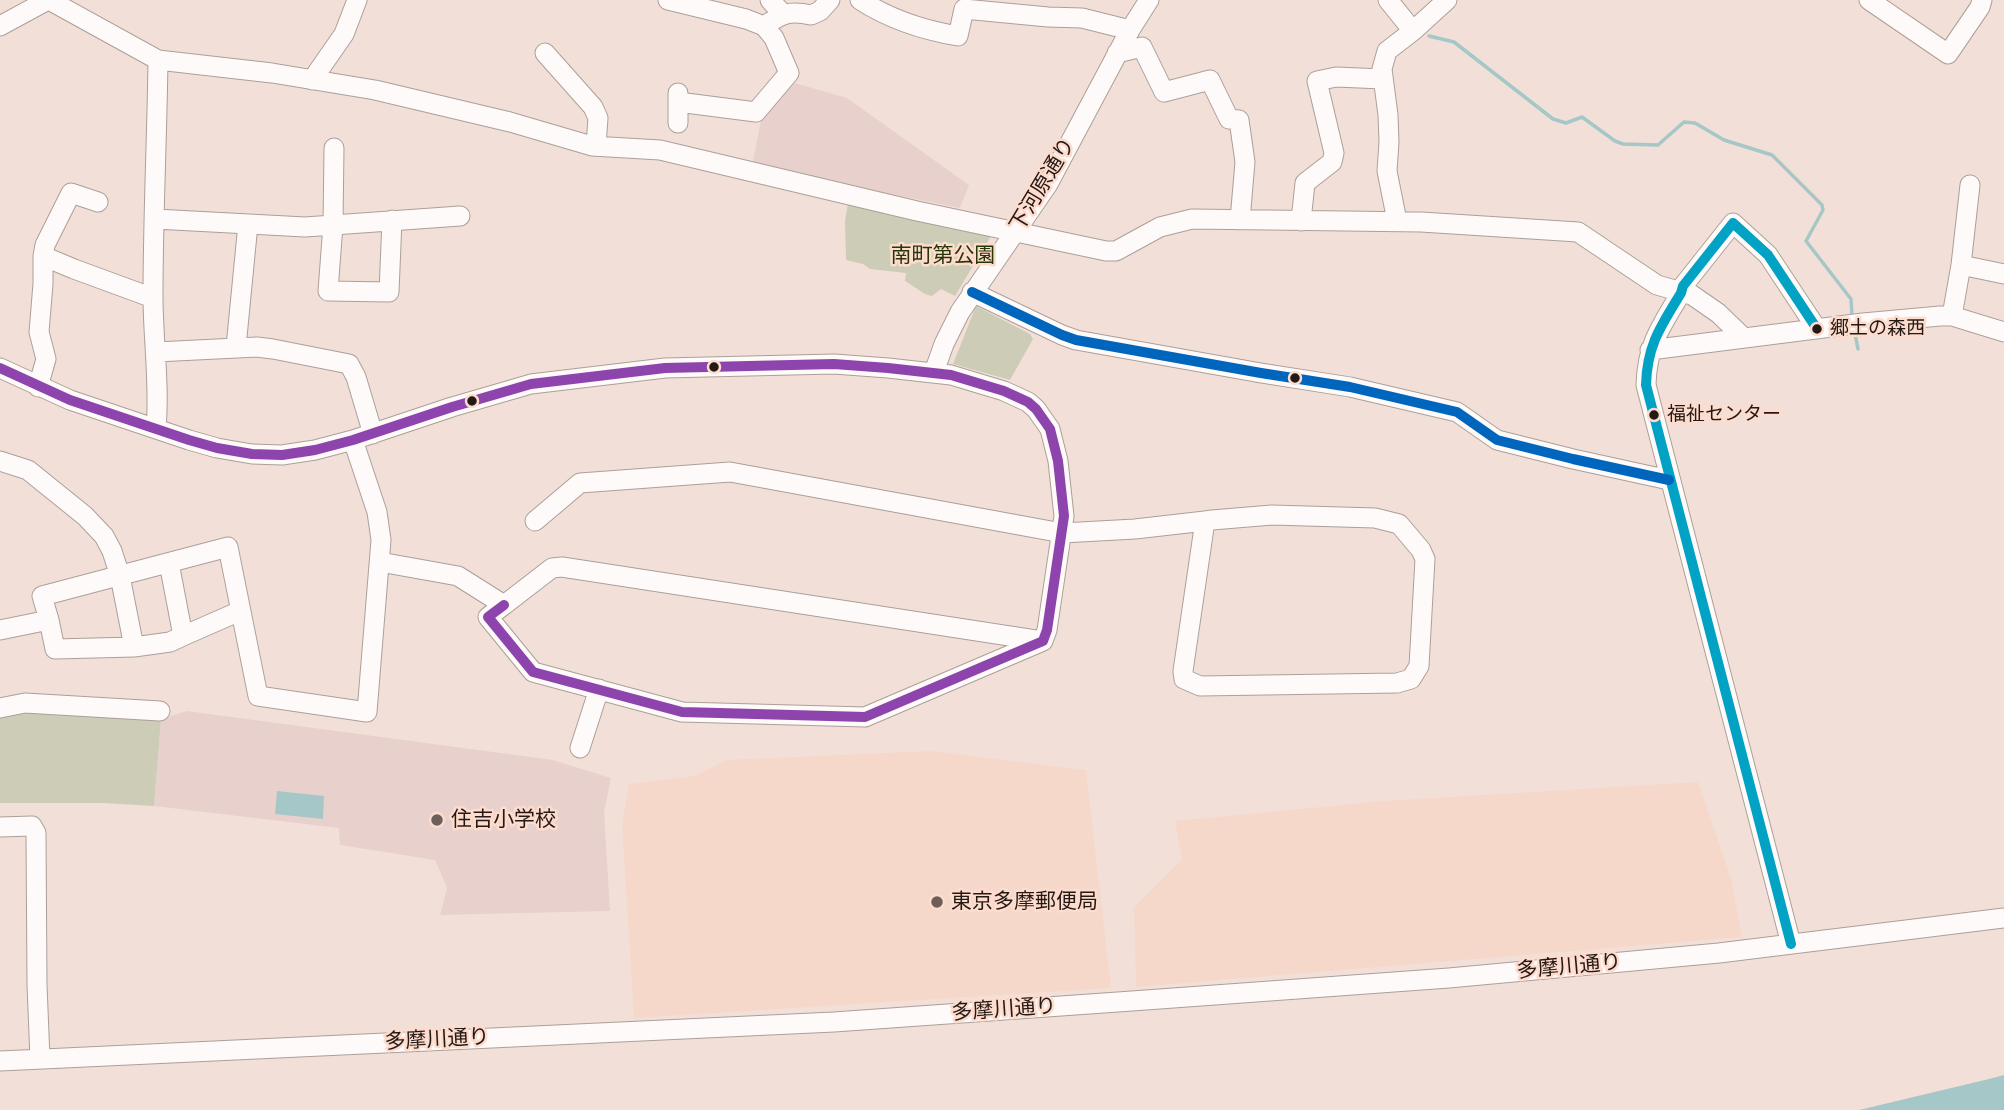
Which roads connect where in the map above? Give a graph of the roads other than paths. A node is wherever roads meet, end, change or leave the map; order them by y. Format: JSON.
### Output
{"nodes":[{"id":1,"x":48,"y":0,"type":"edge"},
{"id":2,"x":356,"y":0,"type":"edge"},
{"id":3,"x":668,"y":0,"type":"edge"},
{"id":4,"x":830,"y":0,"type":"edge"},
{"id":5,"x":860,"y":0,"type":"edge"},
{"id":6,"x":1149,"y":0,"type":"edge"},
{"id":7,"x":1388,"y":0,"type":"edge"},
{"id":8,"x":1447,"y":0,"type":"edge"},
{"id":9,"x":1869,"y":0,"type":"edge"},
{"id":10,"x":1982,"y":0,"type":"edge"},
{"id":11,"x":966,"y":4,"type":"edge"},
{"id":12,"x":777,"y":7,"type":"edge"},
{"id":13,"x":0,"y":26,"type":"edge"},
{"id":14,"x":764,"y":26,"type":"junction"},
{"id":15,"x":1130,"y":30,"type":"junction"},
{"id":16,"x":1413,"y":31,"type":"junction"},
{"id":17,"x":1117,"y":53,"type":"junction"},
{"id":18,"x":158,"y":60,"type":"junction"},
{"id":19,"x":547,"y":62,"type":"dead end"},
{"id":20,"x":1383,"y":79,"type":"junction"},
{"id":21,"x":312,"y":80,"type":"junction"},
{"id":22,"x":678,"y":123,"type":"dead end"},
{"id":23,"x":596,"y":146,"type":"junction"},
{"id":24,"x":334,"y":148,"type":"dead end"},
{"id":25,"x":1970,"y":185,"type":"dead end"},
{"id":26,"x":98,"y":202,"type":"dead end"},
{"id":27,"x":460,"y":216,"type":"dead end"},
{"id":28,"x":155,"y":219,"type":"junction"},
{"id":29,"x":393,"y":220,"type":"junction"},
{"id":30,"x":1240,"y":220,"type":"junction"},
{"id":31,"x":1301,"y":221,"type":"junction"},
{"id":32,"x":1396,"y":221,"type":"junction"},
{"id":33,"x":248,"y":224,"type":"junction"},
{"id":34,"x":333,"y":225,"type":"junction"},
{"id":35,"x":1015,"y":233,"type":"junction"},
{"id":36,"x":43,"y":256,"type":"junction"},
{"id":37,"x":1961,"y":265,"type":"junction"},
{"id":38,"x":2004,"y":274,"type":"edge"},
{"id":39,"x":972,"y":292,"type":"junction"},
{"id":40,"x":1681,"y":293,"type":"junction"},
{"id":41,"x":153,"y":298,"type":"junction"},
{"id":42,"x":1952,"y":316,"type":"junction"},
{"id":43,"x":1817,"y":329,"type":"junction"},
{"id":44,"x":2004,"y":332,"type":"edge"},
{"id":45,"x":1744,"y":338,"type":"junction"},
{"id":46,"x":236,"y":347,"type":"junction"},
{"id":47,"x":1650,"y":350,"type":"junction"},
{"id":48,"x":156,"y":352,"type":"junction"},
{"id":49,"x":0,"y":368,"type":"edge"},
{"id":50,"x":934,"y":372,"type":"junction"},
{"id":51,"x":38,"y":387,"type":"junction"},
{"id":52,"x":156,"y":429,"type":"junction"},
{"id":53,"x":373,"y":434,"type":"junction"},
{"id":54,"x":353,"y":440,"type":"junction"},
{"id":55,"x":0,"y":461,"type":"edge"},
{"id":56,"x":1669,"y":480,"type":"junction"},
{"id":57,"x":536,"y":521,"type":"dead end"},
{"id":58,"x":1205,"y":521,"type":"junction"},
{"id":59,"x":1062,"y":533,"type":"junction"},
{"id":60,"x":380,"y":562,"type":"junction"},
{"id":61,"x":169,"y":563,"type":"junction"},
{"id":62,"x":120,"y":576,"type":"junction"},
{"id":63,"x":503,"y":606,"type":"junction"},
{"id":64,"x":240,"y":611,"type":"junction"},
{"id":65,"x":48,"y":620,"type":"junction"},
{"id":66,"x":0,"y":630,"type":"edge"},
{"id":67,"x":183,"y":636,"type":"junction"},
{"id":68,"x":1043,"y":641,"type":"junction"},
{"id":69,"x":134,"y":647,"type":"junction"},
{"id":70,"x":599,"y":689,"type":"junction"},
{"id":71,"x":0,"y":708,"type":"edge"},
{"id":72,"x":160,"y":711,"type":"dead end"},
{"id":73,"x":580,"y":748,"type":"dead end"},
{"id":74,"x":0,"y":827,"type":"edge"},
{"id":75,"x":2004,"y":918,"type":"edge"},
{"id":76,"x":1791,"y":944,"type":"junction"},
{"id":77,"x":40,"y":1059,"type":"junction"},
{"id":78,"x":0,"y":1060,"type":"edge"}],
"edges":[{"from":1,"to":13,"type":"street"},
{"from":1,"to":18,"type":"street"},
{"from":2,"to":21,"type":"street"},
{"from":3,"to":14,"type":"street"},
{"from":4,"to":12,"type":"street"},
{"from":5,"to":11,"type":"street"},
{"from":6,"to":15,"type":"street","name":"下河原通り"},
{"from":7,"to":16,"type":"street"},
{"from":8,"to":16,"type":"street"},
{"from":9,"to":10,"type":"street"},
{"from":11,"to":15,"type":"street"},
{"from":12,"to":14,"type":"street"},
{"from":14,"to":22,"type":"street"},
{"from":15,"to":17,"type":"street","name":"下河原通り"},
{"from":16,"to":20,"type":"street"},
{"from":17,"to":30,"type":"street"},
{"from":17,"to":35,"type":"street","name":"下河原通り"},
{"from":18,"to":21,"type":"street"},
{"from":18,"to":28,"type":"street"},
{"from":19,"to":23,"type":"street"},
{"from":20,"to":31,"type":"street"},
{"from":20,"to":32,"type":"street"},
{"from":21,"to":23,"type":"street"},
{"from":23,"to":35,"type":"street"},
{"from":24,"to":34,"type":"street"},
{"from":25,"to":37,"type":"street"},
{"from":26,"to":36,"type":"street"},
{"from":27,"to":29,"type":"street"},
{"from":28,"to":33,"type":"street"},
{"from":28,"to":41,"type":"street"},
{"from":29,"to":34,"type":"street"},
{"from":29,"to":34,"type":"street"},
{"from":30,"to":31,"type":"street"},
{"from":30,"to":35,"type":"street"},
{"from":31,"to":32,"type":"street"},
{"from":32,"to":40,"type":"street"},
{"from":33,"to":34,"type":"street"},
{"from":33,"to":46,"type":"street"},
{"from":35,"to":39,"type":"street","name":"下河原通り"},
{"from":36,"to":41,"type":"street"},
{"from":36,"to":51,"type":"street"},
{"from":37,"to":38,"type":"street"},
{"from":37,"to":42,"type":"street"},
{"from":39,"to":50,"type":"street","name":"下河原通り"},
{"from":39,"to":56,"type":"street"},
{"from":40,"to":43,"type":"street"},
{"from":40,"to":45,"type":"street"},
{"from":40,"to":47,"type":"street"},
{"from":41,"to":48,"type":"street"},
{"from":42,"to":43,"type":"street"},
{"from":42,"to":44,"type":"street"},
{"from":43,"to":45,"type":"street"},
{"from":45,"to":47,"type":"street"},
{"from":46,"to":48,"type":"street"},
{"from":46,"to":53,"type":"street"},
{"from":47,"to":56,"type":"street"},
{"from":48,"to":52,"type":"street"},
{"from":49,"to":51,"type":"street"},
{"from":50,"to":53,"type":"street"},
{"from":50,"to":59,"type":"street"},
{"from":51,"to":52,"type":"street"},
{"from":52,"to":54,"type":"street"},
{"from":53,"to":54,"type":"street"},
{"from":54,"to":60,"type":"street"},
{"from":55,"to":62,"type":"street"},
{"from":56,"to":76,"type":"street"},
{"from":57,"to":59,"type":"street"},
{"from":58,"to":58,"type":"street"},
{"from":58,"to":59,"type":"street"},
{"from":59,"to":68,"type":"street"},
{"from":60,"to":63,"type":"street"},
{"from":60,"to":64,"type":"street"},
{"from":61,"to":62,"type":"street"},
{"from":61,"to":64,"type":"street"},
{"from":61,"to":67,"type":"street"},
{"from":62,"to":65,"type":"street"},
{"from":62,"to":69,"type":"street"},
{"from":63,"to":68,"type":"street"},
{"from":63,"to":70,"type":"street"},
{"from":64,"to":67,"type":"street"},
{"from":65,"to":66,"type":"street"},
{"from":65,"to":69,"type":"street"},
{"from":67,"to":69,"type":"street"},
{"from":68,"to":70,"type":"street"},
{"from":70,"to":73,"type":"street"},
{"from":71,"to":72,"type":"street"},
{"from":74,"to":77,"type":"street"},
{"from":75,"to":76,"type":"street","name":"多摩川通り"},
{"from":76,"to":77,"type":"street","name":"多摩川通り"},
{"from":77,"to":78,"type":"street","name":"多摩川通り"}]}
